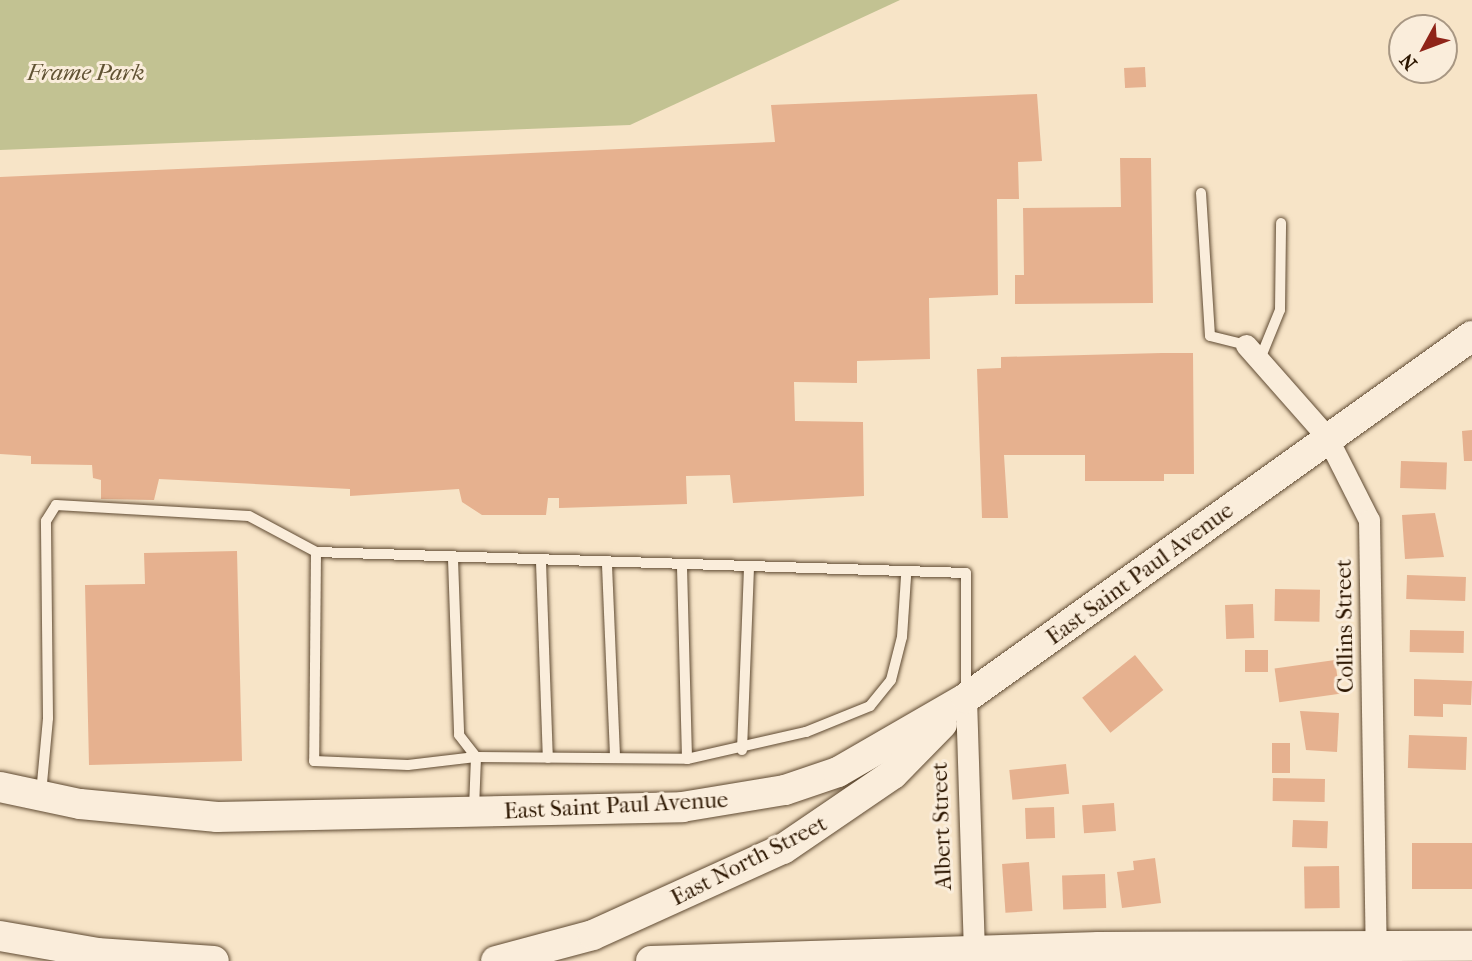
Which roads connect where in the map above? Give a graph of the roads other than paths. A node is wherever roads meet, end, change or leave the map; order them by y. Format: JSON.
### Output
{"nodes":[{"id":1,"x":1200,"y":193,"type":"dead end"},
{"id":2,"x":1281,"y":223,"type":"dead end"},
{"id":3,"x":1472,"y":336,"type":"edge"},
{"id":4,"x":1253,"y":352,"type":"junction"},
{"id":5,"x":1327,"y":437,"type":"junction"},
{"id":6,"x":316,"y":552,"type":"junction"},
{"id":7,"x":453,"y":559,"type":"junction"},
{"id":8,"x":541,"y":562,"type":"junction"},
{"id":9,"x":607,"y":565,"type":"junction"},
{"id":10,"x":682,"y":567,"type":"junction"},
{"id":11,"x":750,"y":570,"type":"junction"},
{"id":12,"x":906,"y":576,"type":"junction"},
{"id":13,"x":966,"y":698,"type":"junction"},
{"id":14,"x":742,"y":750,"type":"junction"},
{"id":15,"x":476,"y":757,"type":"junction"},
{"id":16,"x":548,"y":758,"type":"junction"},
{"id":17,"x":615,"y":758,"type":"junction"},
{"id":18,"x":687,"y":758,"type":"junction"},
{"id":19,"x":0,"y":787,"type":"edge"},
{"id":20,"x":41,"y":796,"type":"junction"},
{"id":21,"x":474,"y":811,"type":"junction"},
{"id":22,"x":0,"y":936,"type":"edge"},
{"id":23,"x":1472,"y":946,"type":"edge"},
{"id":24,"x":1376,"y":948,"type":"junction"},
{"id":25,"x":44,"y":952,"type":"edge"},
{"id":26,"x":974,"y":953,"type":"junction"},
{"id":27,"x":1273,"y":954,"type":"edge"},
{"id":28,"x":214,"y":961,"type":"edge"},
{"id":29,"x":496,"y":961,"type":"edge"},
{"id":30,"x":651,"y":961,"type":"edge"}],
"edges":[{"from":1,"to":4,"type":"lane"},
{"from":2,"to":4,"type":"lane"},
{"from":3,"to":5,"type":"main road","name":"East Saint Paul Avenue"},
{"from":4,"to":5,"type":"street","name":"Collins Street"},
{"from":5,"to":13,"type":"main road","name":"East Saint Paul Avenue"},
{"from":5,"to":24,"type":"street","name":"Collins Street"},
{"from":6,"to":7,"type":"lane"},
{"from":6,"to":15,"type":"lane"},
{"from":6,"to":20,"type":"lane"},
{"from":7,"to":8,"type":"lane"},
{"from":7,"to":15,"type":"lane"},
{"from":8,"to":9,"type":"lane"},
{"from":8,"to":16,"type":"lane"},
{"from":9,"to":10,"type":"lane"},
{"from":9,"to":17,"type":"lane"},
{"from":10,"to":11,"type":"lane"},
{"from":10,"to":18,"type":"lane"},
{"from":11,"to":12,"type":"lane"},
{"from":11,"to":14,"type":"lane"},
{"from":12,"to":13,"type":"lane"},
{"from":12,"to":14,"type":"lane"},
{"from":13,"to":21,"type":"main road","name":"East Saint Paul Avenue"},
{"from":13,"to":26,"type":"street","name":"Albert Street"},
{"from":13,"to":29,"type":"main road","name":"East North Street"},
{"from":14,"to":18,"type":"lane"},
{"from":15,"to":16,"type":"lane"},
{"from":15,"to":21,"type":"lane"},
{"from":16,"to":17,"type":"lane"},
{"from":17,"to":18,"type":"lane"},
{"from":19,"to":20,"type":"main road","name":"East Saint Paul Avenue"},
{"from":20,"to":21,"type":"main road","name":"East Saint Paul Avenue"},
{"from":22,"to":25,"type":"main road"},
{"from":23,"to":24,"type":"main road"},
{"from":24,"to":27,"type":"main road"},
{"from":25,"to":28,"type":"main road"},
{"from":26,"to":27,"type":"main road"},
{"from":26,"to":30,"type":"main road"}]}
